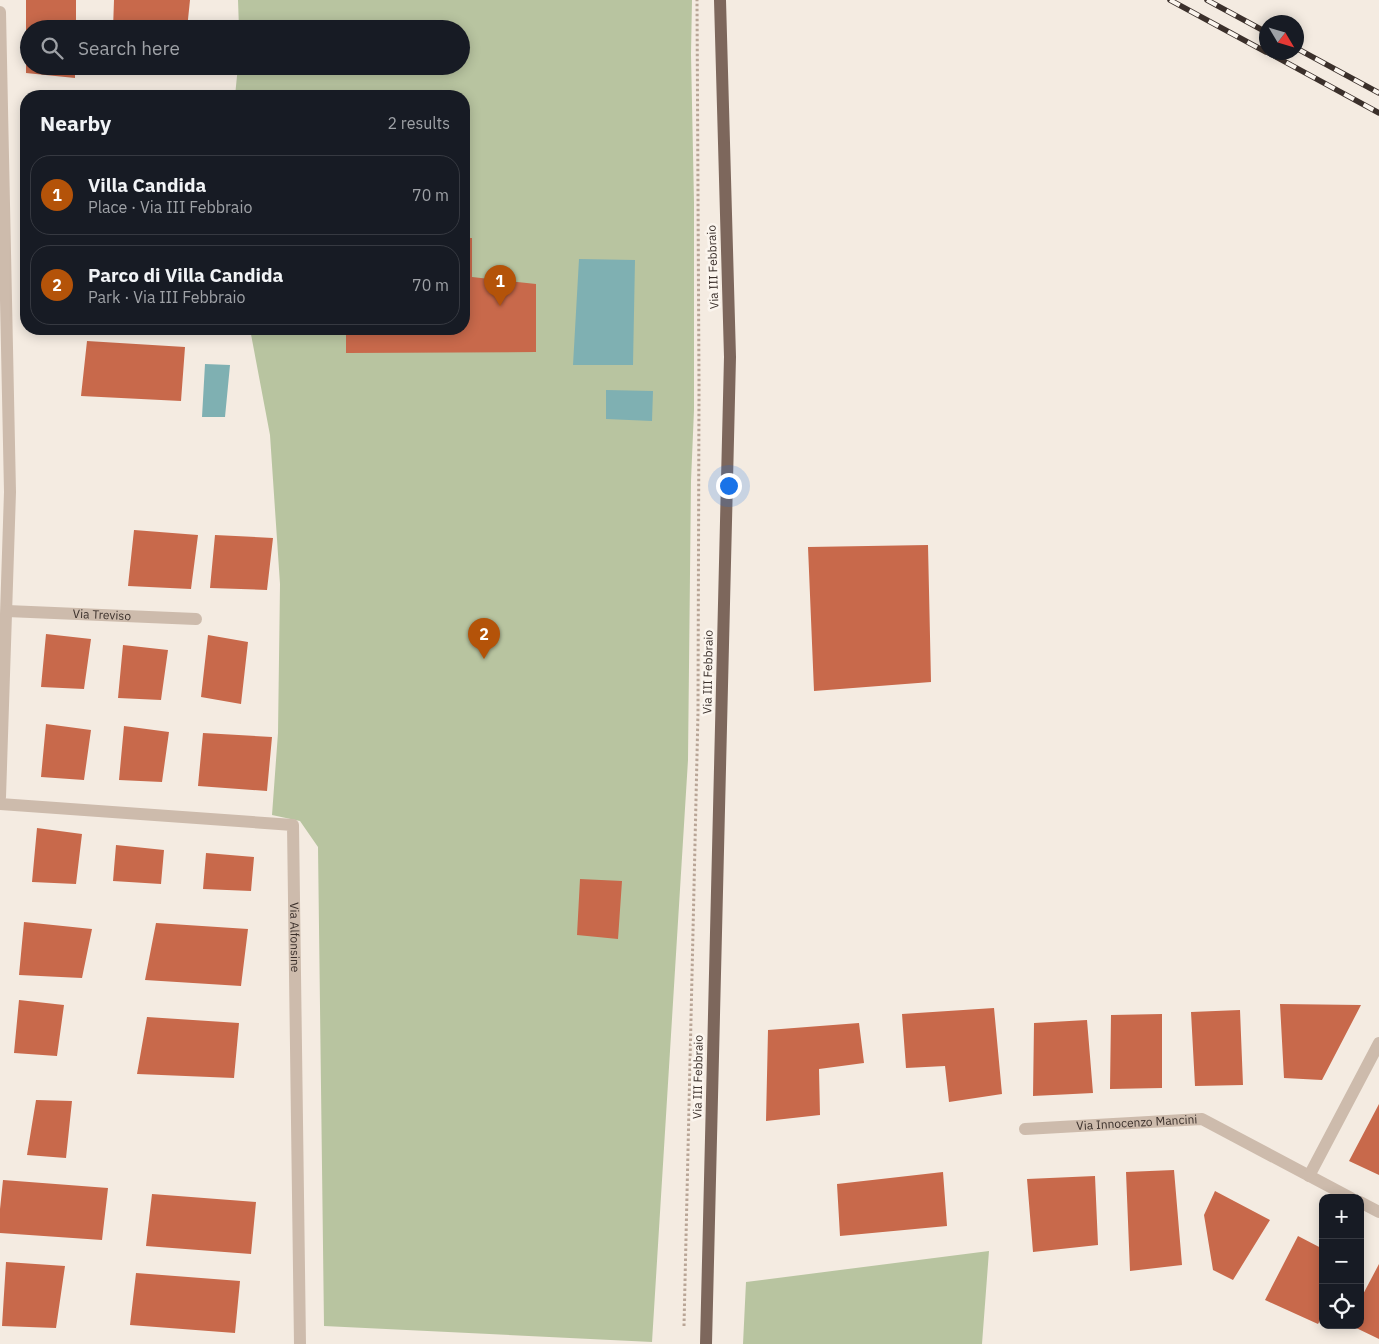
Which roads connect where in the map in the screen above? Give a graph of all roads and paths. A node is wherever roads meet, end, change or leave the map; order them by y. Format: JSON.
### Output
{"nodes":[{"id":1,"x":696,"y":0,"type":"edge"},
{"id":2,"x":720,"y":0,"type":"edge"},
{"id":3,"x":0,"y":12,"type":"edge"},
{"id":4,"x":5,"y":492,"type":"edge"},
{"id":5,"x":7,"y":611,"type":"junction"},
{"id":6,"x":196,"y":619,"type":"dead end"},
{"id":7,"x":0,"y":797,"type":"edge"},
{"id":8,"x":0,"y":804,"type":"edge"},
{"id":9,"x":1379,"y":1043,"type":"edge"},
{"id":10,"x":1025,"y":1129,"type":"dead end"},
{"id":11,"x":1309,"y":1176,"type":"junction"},
{"id":12,"x":1343,"y":1194,"type":"edge"},
{"id":13,"x":1364,"y":1204,"type":"edge"},
{"id":14,"x":1379,"y":1212,"type":"edge"},
{"id":15,"x":684,"y":1334,"type":"dead end"},
{"id":16,"x":300,"y":1344,"type":"edge"},
{"id":17,"x":706,"y":1344,"type":"edge"}],
"edges":[{"from":1,"to":15,"type":"path"},
{"from":2,"to":17,"type":"main road","name":"Via III Febbraio"},
{"from":3,"to":4,"type":"street"},
{"from":4,"to":5,"type":"street"},
{"from":5,"to":6,"type":"street","name":"Via Treviso"},
{"from":5,"to":7,"type":"street"},
{"from":8,"to":16,"type":"street","name":"Via Alfonsine"},
{"from":9,"to":11,"type":"street"},
{"from":10,"to":11,"type":"street","name":"Via Innocenzo Mancini"},
{"from":11,"to":12,"type":"street","name":"Via Innocenzo Mancini"},
{"from":13,"to":14,"type":"street"}]}
